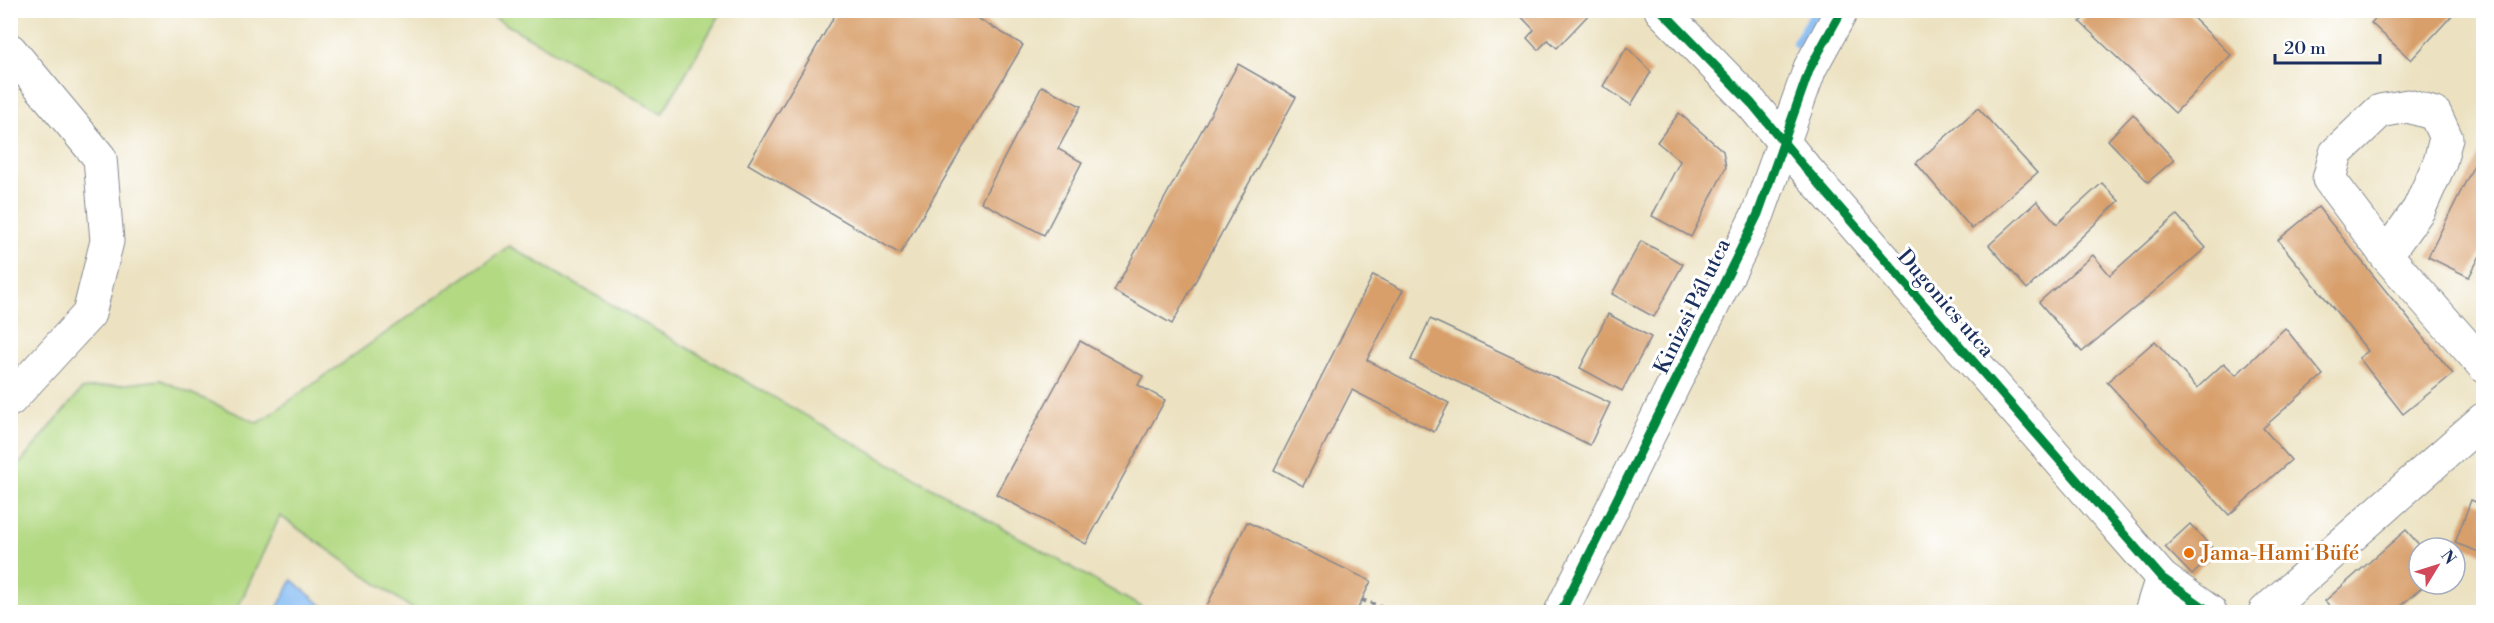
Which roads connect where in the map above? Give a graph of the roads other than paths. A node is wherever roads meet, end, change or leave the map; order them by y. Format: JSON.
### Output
{"nodes":[{"id":1,"x":1661,"y":10,"type":"edge"},
{"id":2,"x":1842,"y":10,"type":"edge"},
{"id":3,"x":10,"y":50,"type":"edge"},
{"id":4,"x":1784,"y":142,"type":"junction"},
{"id":5,"x":2386,"y":255,"type":"dead end"},
{"id":6,"x":2484,"y":366,"type":"edge"},
{"id":7,"x":10,"y":400,"type":"edge"},
{"id":8,"x":2484,"y":419,"type":"edge"},
{"id":9,"x":2162,"y":578,"type":"junction"},
{"id":10,"x":1561,"y":612,"type":"edge"},
{"id":11,"x":2151,"y":612,"type":"edge"},
{"id":12,"x":2210,"y":612,"type":"edge"},
{"id":13,"x":2265,"y":612,"type":"edge"}],
"edges":[{"from":1,"to":4,"type":"street","name":"Dugonics utca"},
{"from":2,"to":4,"type":"street","name":"Kinizsi Pál utca"},
{"from":3,"to":7,"type":"street"},
{"from":4,"to":9,"type":"street","name":"Dugonics utca"},
{"from":4,"to":10,"type":"street","name":"Kinizsi Pál utca"},
{"from":5,"to":6,"type":"street"},
{"from":8,"to":13,"type":"street"},
{"from":9,"to":11,"type":"street"},
{"from":9,"to":12,"type":"street","name":"Dugonics utca"}]}
